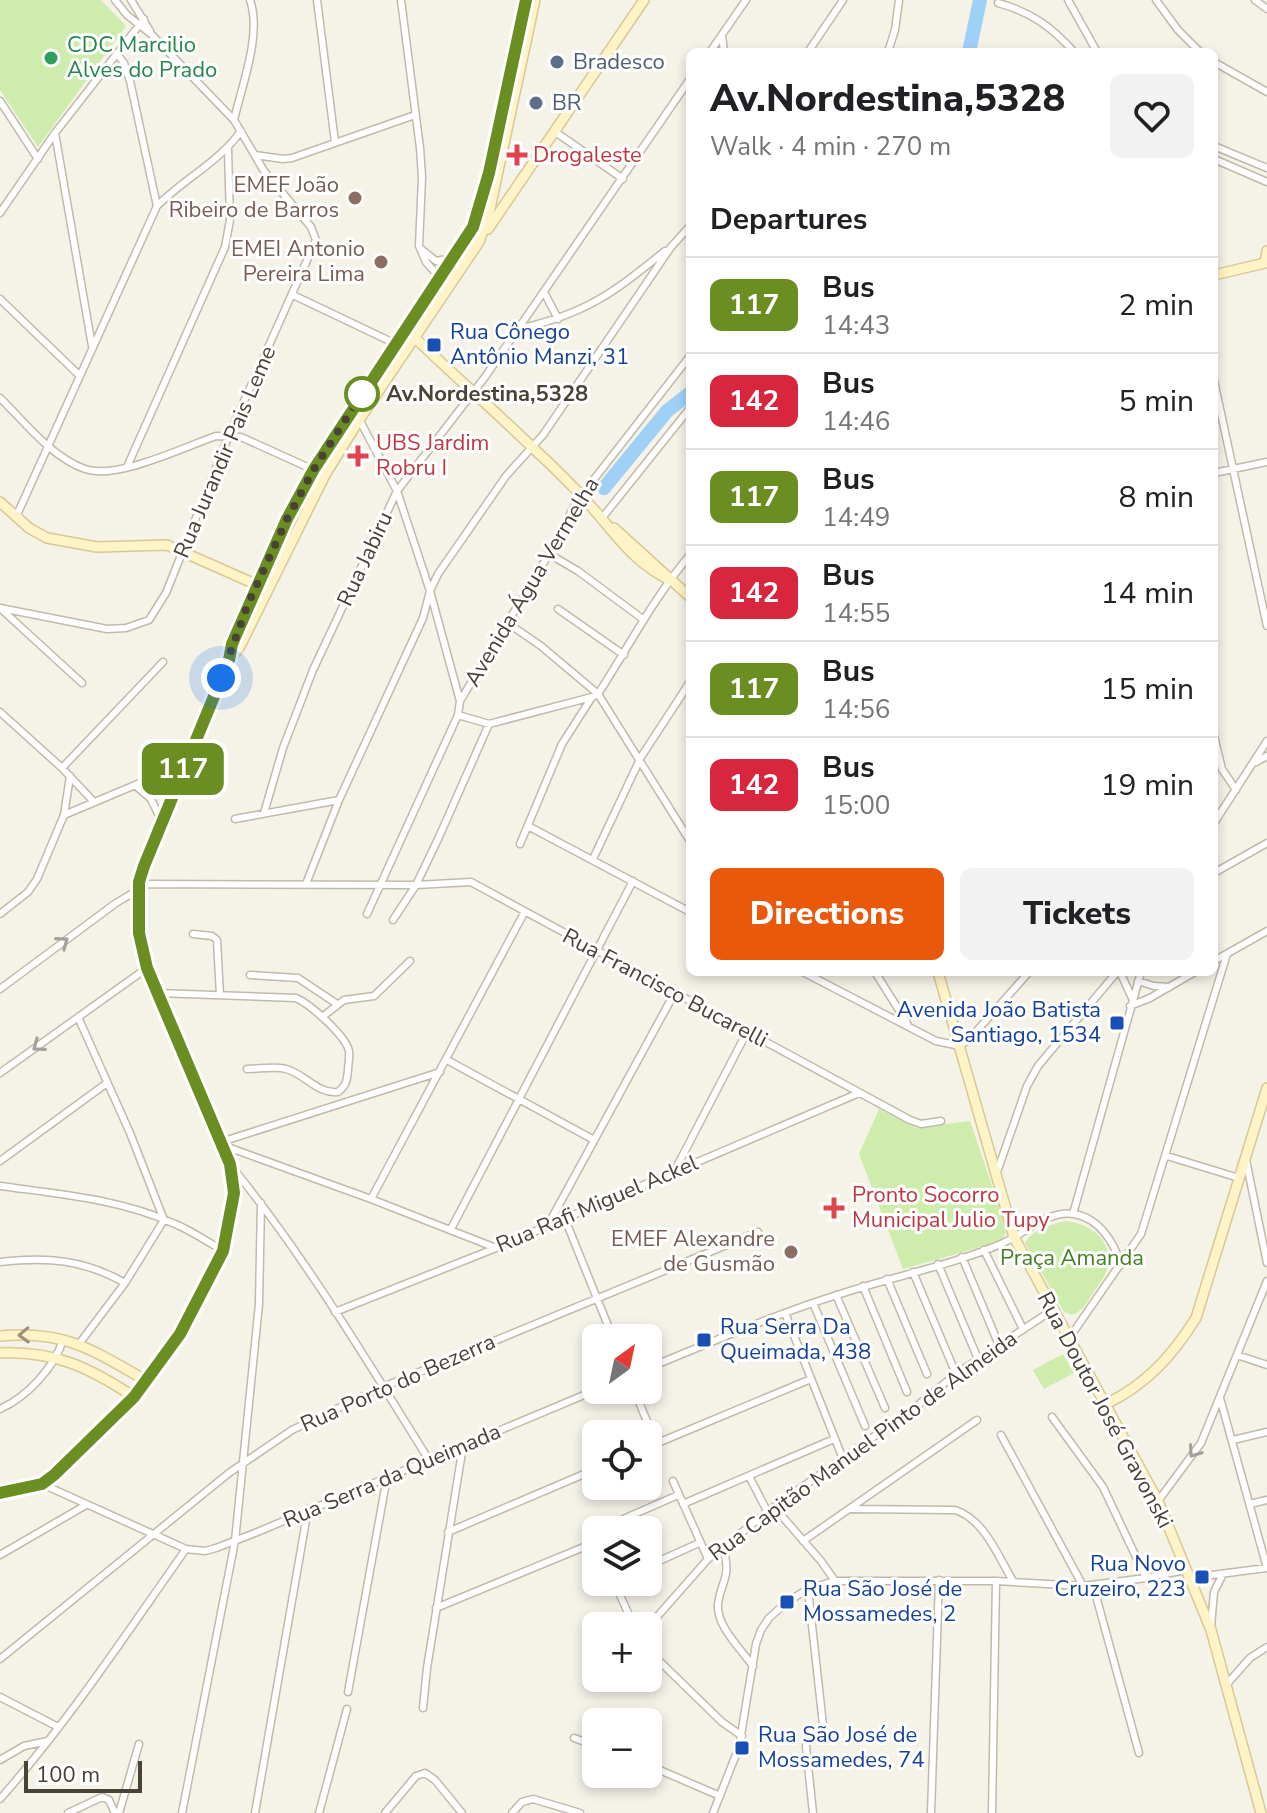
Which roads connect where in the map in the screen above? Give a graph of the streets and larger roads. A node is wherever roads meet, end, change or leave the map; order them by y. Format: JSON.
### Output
{"nodes":[{"id":1,"x":115,"y":0,"type":"edge"},
{"id":2,"x":131,"y":0,"type":"edge"},
{"id":3,"x":250,"y":0,"type":"edge"},
{"id":4,"x":317,"y":0,"type":"edge"},
{"id":5,"x":401,"y":0,"type":"edge"},
{"id":6,"x":526,"y":0,"type":"edge"},
{"id":7,"x":535,"y":0,"type":"edge"},
{"id":8,"x":644,"y":0,"type":"edge"},
{"id":9,"x":746,"y":0,"type":"edge"},
{"id":10,"x":843,"y":0,"type":"edge"},
{"id":11,"x":899,"y":0,"type":"edge"},
{"id":12,"x":1068,"y":0,"type":"edge"},
{"id":13,"x":1156,"y":0,"type":"edge"},
{"id":14,"x":1255,"y":0,"type":"edge"},
{"id":15,"x":998,"y":3,"type":"dead end"},
{"id":16,"x":1267,"y":9,"type":"edge"},
{"id":17,"x":144,"y":19,"type":"junction"},
{"id":18,"x":138,"y":26,"type":"junction"},
{"id":19,"x":151,"y":34,"type":"junction"},
{"id":20,"x":722,"y":35,"type":"junction"},
{"id":21,"x":713,"y":48,"type":"edge"},
{"id":22,"x":724,"y":48,"type":"edge"},
{"id":23,"x":811,"y":48,"type":"edge"},
{"id":24,"x":889,"y":48,"type":"edge"},
{"id":25,"x":1070,"y":48,"type":"edge"},
{"id":26,"x":1095,"y":48,"type":"edge"},
{"id":27,"x":1196,"y":48,"type":"edge"},
{"id":28,"x":117,"y":54,"type":"junction"},
{"id":29,"x":1218,"y":64,"type":"edge"},
{"id":30,"x":686,"y":85,"type":"edge"},
{"id":31,"x":1267,"y":92,"type":"edge"},
{"id":32,"x":0,"y":101,"type":"edge"},
{"id":33,"x":415,"y":115,"type":"junction"},
{"id":34,"x":234,"y":120,"type":"junction"},
{"id":35,"x":241,"y":131,"type":"junction"},
{"id":36,"x":554,"y":131,"type":"junction"},
{"id":37,"x":55,"y":133,"type":"junction"},
{"id":38,"x":335,"y":142,"type":"junction"},
{"id":39,"x":1218,"y":148,"type":"edge"},
{"id":40,"x":228,"y":149,"type":"junction"},
{"id":41,"x":255,"y":155,"type":"junction"},
{"id":42,"x":38,"y":159,"type":"junction"},
{"id":43,"x":1218,"y":161,"type":"edge"},
{"id":44,"x":1267,"y":168,"type":"edge"},
{"id":45,"x":623,"y":179,"type":"junction"},
{"id":46,"x":1267,"y":182,"type":"edge"},
{"id":47,"x":490,"y":189,"type":"junction"},
{"id":48,"x":514,"y":190,"type":"junction"},
{"id":49,"x":157,"y":206,"type":"junction"},
{"id":50,"x":0,"y":213,"type":"edge"},
{"id":51,"x":686,"y":230,"type":"edge"},
{"id":52,"x":479,"y":242,"type":"junction"},
{"id":53,"x":419,"y":246,"type":"junction"},
{"id":54,"x":671,"y":247,"type":"junction"},
{"id":55,"x":1267,"y":251,"type":"edge"},
{"id":56,"x":453,"y":258,"type":"junction"},
{"id":57,"x":1266,"y":267,"type":"edge"},
{"id":58,"x":1218,"y":274,"type":"edge"},
{"id":59,"x":440,"y":278,"type":"junction"},
{"id":60,"x":544,"y":292,"type":"junction"},
{"id":61,"x":293,"y":295,"type":"junction"},
{"id":62,"x":0,"y":299,"type":"edge"},
{"id":63,"x":558,"y":319,"type":"junction"},
{"id":64,"x":406,"y":329,"type":"junction"},
{"id":65,"x":517,"y":329,"type":"junction"},
{"id":66,"x":415,"y":338,"type":"junction"},
{"id":67,"x":396,"y":344,"type":"junction"},
{"id":68,"x":92,"y":346,"type":"junction"},
{"id":69,"x":686,"y":361,"type":"edge"},
{"id":70,"x":79,"y":375,"type":"junction"},
{"id":71,"x":472,"y":394,"type":"junction"},
{"id":72,"x":0,"y":398,"type":"edge"},
{"id":73,"x":1218,"y":400,"type":"edge"},
{"id":74,"x":686,"y":413,"type":"edge"},
{"id":75,"x":350,"y":414,"type":"junction"},
{"id":76,"x":359,"y":420,"type":"junction"},
{"id":77,"x":229,"y":435,"type":"junction"},
{"id":78,"x":49,"y":445,"type":"junction"},
{"id":79,"x":532,"y":447,"type":"junction"},
{"id":80,"x":1267,"y":462,"type":"edge"},
{"id":81,"x":127,"y":467,"type":"junction"},
{"id":82,"x":314,"y":469,"type":"junction"},
{"id":83,"x":1233,"y":469,"type":"junction"},
{"id":84,"x":1218,"y":472,"type":"edge"},
{"id":85,"x":325,"y":475,"type":"junction"},
{"id":86,"x":397,"y":491,"type":"junction"},
{"id":87,"x":580,"y":496,"type":"junction"},
{"id":88,"x":0,"y":502,"type":"edge"},
{"id":89,"x":16,"y":517,"type":"junction"},
{"id":90,"x":602,"y":518,"type":"junction"},
{"id":91,"x":183,"y":551,"type":"junction"},
{"id":92,"x":549,"y":554,"type":"junction"},
{"id":93,"x":686,"y":560,"type":"edge"},
{"id":94,"x":670,"y":580,"type":"junction"},
{"id":95,"x":257,"y":584,"type":"junction"},
{"id":96,"x":267,"y":590,"type":"junction"},
{"id":97,"x":430,"y":591,"type":"junction"},
{"id":98,"x":686,"y":594,"type":"edge"},
{"id":99,"x":0,"y":608,"type":"edge"},
{"id":100,"x":558,"y":609,"type":"dead end"},
{"id":101,"x":644,"y":620,"type":"junction"},
{"id":102,"x":506,"y":622,"type":"junction"},
{"id":103,"x":1267,"y":626,"type":"edge"},
{"id":104,"x":624,"y":655,"type":"junction"},
{"id":105,"x":229,"y":660,"type":"junction"},
{"id":106,"x":163,"y":662,"type":"dead end"},
{"id":107,"x":82,"y":683,"type":"dead end"},
{"id":108,"x":686,"y":689,"type":"edge"},
{"id":109,"x":595,"y":696,"type":"junction"},
{"id":110,"x":460,"y":701,"type":"junction"},
{"id":111,"x":0,"y":712,"type":"edge"},
{"id":112,"x":458,"y":715,"type":"junction"},
{"id":113,"x":489,"y":724,"type":"junction"},
{"id":114,"x":1267,"y":741,"type":"edge"},
{"id":115,"x":1218,"y":753,"type":"edge"},
{"id":116,"x":1267,"y":756,"type":"edge"},
{"id":117,"x":639,"y":762,"type":"junction"},
{"id":118,"x":1220,"y":762,"type":"joint"},
{"id":119,"x":1253,"y":763,"type":"junction"},
{"id":120,"x":185,"y":764,"type":"junction"},
{"id":121,"x":62,"y":768,"type":"junction"},
{"id":122,"x":70,"y":776,"type":"junction"},
{"id":123,"x":135,"y":785,"type":"junction"},
{"id":124,"x":1236,"y":790,"type":"junction"},
{"id":125,"x":339,"y":800,"type":"junction"},
{"id":126,"x":94,"y":802,"type":"junction"},
{"id":127,"x":264,"y":813,"type":"junction"},
{"id":128,"x":64,"y":815,"type":"junction"},
{"id":129,"x":1218,"y":817,"type":"edge"},
{"id":130,"x":235,"y":819,"type":"dead end"},
{"id":131,"x":161,"y":820,"type":"junction"},
{"id":132,"x":528,"y":826,"type":"junction"},
{"id":133,"x":686,"y":835,"type":"edge"},
{"id":134,"x":1267,"y":843,"type":"edge"},
{"id":135,"x":520,"y":844,"type":"dead end"},
{"id":136,"x":593,"y":859,"type":"junction"},
{"id":137,"x":1218,"y":871,"type":"edge"},
{"id":138,"x":633,"y":881,"type":"junction"},
{"id":139,"x":306,"y":884,"type":"junction"},
{"id":140,"x":381,"y":885,"type":"junction"},
{"id":141,"x":416,"y":885,"type":"junction"},
{"id":142,"x":139,"y":888,"type":"junction"},
{"id":143,"x":686,"y":910,"type":"edge"},
{"id":144,"x":524,"y":913,"type":"junction"},
{"id":145,"x":0,"y":914,"type":"edge"},
{"id":146,"x":367,"y":914,"type":"dead end"},
{"id":147,"x":393,"y":920,"type":"dead end"},
{"id":148,"x":1267,"y":931,"type":"edge"},
{"id":149,"x":193,"y":934,"type":"dead end"},
{"id":150,"x":595,"y":951,"type":"junction"},
{"id":151,"x":1227,"y":954,"type":"junction"},
{"id":152,"x":1218,"y":959,"type":"edge"},
{"id":153,"x":410,"y":961,"type":"dead end"},
{"id":154,"x":147,"y":968,"type":"junction"},
{"id":155,"x":250,"y":975,"type":"dead end"},
{"id":156,"x":811,"y":976,"type":"edge"},
{"id":157,"x":878,"y":976,"type":"edge"},
{"id":158,"x":939,"y":976,"type":"edge"},
{"id":159,"x":1025,"y":976,"type":"edge"},
{"id":160,"x":1116,"y":976,"type":"edge"},
{"id":161,"x":1121,"y":976,"type":"edge"},
{"id":162,"x":1140,"y":976,"type":"edge"},
{"id":163,"x":1188,"y":976,"type":"edge"},
{"id":164,"x":1138,"y":981,"type":"junction"},
{"id":165,"x":1169,"y":987,"type":"junction"},
{"id":166,"x":0,"y":989,"type":"edge"},
{"id":167,"x":157,"y":993,"type":"junction"},
{"id":168,"x":674,"y":994,"type":"junction"},
{"id":169,"x":220,"y":995,"type":"junction"},
{"id":170,"x":1131,"y":1002,"type":"junction"},
{"id":171,"x":337,"y":1004,"type":"junction"},
{"id":172,"x":78,"y":1017,"type":"junction"},
{"id":173,"x":322,"y":1017,"type":"junction"},
{"id":174,"x":909,"y":1026,"type":"junction"},
{"id":175,"x":747,"y":1032,"type":"junction"},
{"id":176,"x":960,"y":1046,"type":"junction"},
{"id":177,"x":447,"y":1060,"type":"junction"},
{"id":178,"x":247,"y":1069,"type":"dead end"},
{"id":179,"x":440,"y":1072,"type":"junction"},
{"id":180,"x":0,"y":1073,"type":"edge"},
{"id":181,"x":107,"y":1083,"type":"junction"},
{"id":182,"x":1267,"y":1088,"type":"edge"},
{"id":183,"x":859,"y":1093,"type":"junction"},
{"id":184,"x":519,"y":1100,"type":"junction"},
{"id":185,"x":941,"y":1121,"type":"dead end"},
{"id":186,"x":594,"y":1140,"type":"junction"},
{"id":187,"x":221,"y":1144,"type":"junction"},
{"id":188,"x":1167,"y":1156,"type":"junction"},
{"id":189,"x":1246,"y":1157,"type":"junction"},
{"id":190,"x":0,"y":1161,"type":"edge"},
{"id":191,"x":230,"y":1164,"type":"junction"},
{"id":192,"x":675,"y":1170,"type":"junction"},
{"id":193,"x":996,"y":1177,"type":"junction"},
{"id":194,"x":1239,"y":1178,"type":"junction"},
{"id":195,"x":0,"y":1186,"type":"edge"},
{"id":196,"x":234,"y":1193,"type":"junction"},
{"id":197,"x":371,"y":1199,"type":"junction"},
{"id":198,"x":260,"y":1202,"type":"junction"},
{"id":199,"x":1073,"y":1214,"type":"junction"},
{"id":200,"x":565,"y":1219,"type":"junction"},
{"id":201,"x":164,"y":1220,"type":"junction"},
{"id":202,"x":548,"y":1225,"type":"junction"},
{"id":203,"x":451,"y":1229,"type":"junction"},
{"id":204,"x":758,"y":1232,"type":"dead end"},
{"id":205,"x":1014,"y":1237,"type":"junction"},
{"id":206,"x":496,"y":1248,"type":"junction"},
{"id":207,"x":984,"y":1250,"type":"junction"},
{"id":208,"x":223,"y":1251,"type":"junction"},
{"id":209,"x":962,"y":1257,"type":"junction"},
{"id":210,"x":0,"y":1262,"type":"edge"},
{"id":211,"x":1267,"y":1263,"type":"edge"},
{"id":212,"x":938,"y":1264,"type":"junction"},
{"id":213,"x":1121,"y":1265,"type":"junction"},
{"id":214,"x":913,"y":1272,"type":"junction"},
{"id":215,"x":887,"y":1279,"type":"junction"},
{"id":216,"x":1267,"y":1281,"type":"edge"},
{"id":217,"x":125,"y":1283,"type":"junction"},
{"id":218,"x":863,"y":1286,"type":"junction"},
{"id":219,"x":836,"y":1295,"type":"junction"},
{"id":220,"x":597,"y":1298,"type":"junction"},
{"id":221,"x":813,"y":1303,"type":"junction"},
{"id":222,"x":1054,"y":1309,"type":"junction"},
{"id":223,"x":335,"y":1312,"type":"junction"},
{"id":224,"x":785,"y":1313,"type":"junction"},
{"id":225,"x":607,"y":1324,"type":"edge"},
{"id":226,"x":1023,"y":1329,"type":"junction"},
{"id":227,"x":0,"y":1336,"type":"edge"},
{"id":228,"x":1070,"y":1337,"type":"junction"},
{"id":229,"x":64,"y":1339,"type":"junction"},
{"id":230,"x":79,"y":1344,"type":"junction"},
{"id":231,"x":999,"y":1345,"type":"junction"},
{"id":232,"x":0,"y":1353,"type":"edge"},
{"id":233,"x":1237,"y":1355,"type":"junction"},
{"id":234,"x":57,"y":1357,"type":"junction"},
{"id":235,"x":978,"y":1359,"type":"junction"},
{"id":236,"x":662,"y":1362,"type":"edge"},
{"id":237,"x":1267,"y":1365,"type":"edge"},
{"id":238,"x":126,"y":1368,"type":"junction"},
{"id":239,"x":927,"y":1374,"type":"dead end"},
{"id":240,"x":956,"y":1374,"type":"junction"},
{"id":241,"x":811,"y":1379,"type":"junction"},
{"id":242,"x":147,"y":1381,"type":"junction"},
{"id":243,"x":115,"y":1384,"type":"junction"},
{"id":244,"x":383,"y":1387,"type":"junction"},
{"id":245,"x":907,"y":1392,"type":"dead end"},
{"id":246,"x":582,"y":1396,"type":"edge"},
{"id":247,"x":134,"y":1397,"type":"junction"},
{"id":248,"x":1220,"y":1398,"type":"junction"},
{"id":249,"x":1106,"y":1404,"type":"junction"},
{"id":250,"x":885,"y":1408,"type":"dead end"},
{"id":251,"x":0,"y":1409,"type":"edge"},
{"id":252,"x":1052,"y":1417,"type":"dead end"},
{"id":253,"x":977,"y":1420,"type":"dead end"},
{"id":254,"x":865,"y":1426,"type":"dead end"},
{"id":255,"x":1267,"y":1432,"type":"edge"},
{"id":256,"x":1001,"y":1435,"type":"dead end"},
{"id":257,"x":834,"y":1439,"type":"junction"},
{"id":258,"x":1233,"y":1440,"type":"junction"},
{"id":259,"x":662,"y":1441,"type":"edge"},
{"id":260,"x":463,"y":1446,"type":"junction"},
{"id":261,"x":843,"y":1459,"type":"junction"},
{"id":262,"x":429,"y":1460,"type":"junction"},
{"id":263,"x":245,"y":1461,"type":"junction"},
{"id":264,"x":582,"y":1475,"type":"edge"},
{"id":265,"x":749,"y":1476,"type":"junction"},
{"id":266,"x":387,"y":1477,"type":"junction"},
{"id":267,"x":673,"y":1481,"type":"dead end"},
{"id":268,"x":42,"y":1484,"type":"junction"},
{"id":269,"x":0,"y":1493,"type":"edge"},
{"id":270,"x":678,"y":1495,"type":"junction"},
{"id":271,"x":1267,"y":1500,"type":"edge"},
{"id":272,"x":1158,"y":1501,"type":"junction"},
{"id":273,"x":683,"y":1504,"type":"junction"},
{"id":274,"x":1250,"y":1504,"type":"junction"},
{"id":275,"x":86,"y":1505,"type":"junction"},
{"id":276,"x":774,"y":1507,"type":"junction"},
{"id":277,"x":308,"y":1509,"type":"junction"},
{"id":278,"x":848,"y":1509,"type":"junction"},
{"id":279,"x":768,"y":1513,"type":"junction"},
{"id":280,"x":630,"y":1516,"type":"edge"},
{"id":281,"x":448,"y":1532,"type":"junction"},
{"id":282,"x":154,"y":1534,"type":"junction"},
{"id":283,"x":235,"y":1541,"type":"junction"},
{"id":284,"x":803,"y":1541,"type":"junction"},
{"id":285,"x":699,"y":1543,"type":"junction"},
{"id":286,"x":582,"y":1548,"type":"edge"},
{"id":287,"x":723,"y":1548,"type":"junction"},
{"id":288,"x":186,"y":1549,"type":"junction"},
{"id":289,"x":0,"y":1555,"type":"edge"},
{"id":290,"x":708,"y":1559,"type":"junction"},
{"id":291,"x":662,"y":1560,"type":"edge"},
{"id":292,"x":1267,"y":1568,"type":"edge"},
{"id":293,"x":1187,"y":1574,"type":"junction"},
{"id":294,"x":1223,"y":1574,"type":"junction"},
{"id":295,"x":1146,"y":1578,"type":"junction"},
{"id":296,"x":939,"y":1580,"type":"junction"},
{"id":297,"x":835,"y":1581,"type":"junction"},
{"id":298,"x":996,"y":1581,"type":"junction"},
{"id":299,"x":1013,"y":1581,"type":"junction"},
{"id":300,"x":1093,"y":1585,"type":"junction"},
{"id":301,"x":1083,"y":1586,"type":"junction"},
{"id":302,"x":808,"y":1589,"type":"junction"},
{"id":303,"x":436,"y":1608,"type":"junction"},
{"id":304,"x":661,"y":1612,"type":"edge"},
{"id":305,"x":1211,"y":1630,"type":"junction"},
{"id":306,"x":1267,"y":1647,"type":"edge"},
{"id":307,"x":0,"y":1659,"type":"edge"},
{"id":308,"x":662,"y":1664,"type":"edge"},
{"id":309,"x":753,"y":1666,"type":"junction"},
{"id":310,"x":1225,"y":1686,"type":"junction"},
{"id":311,"x":348,"y":1692,"type":"dead end"},
{"id":312,"x":0,"y":1697,"type":"edge"},
{"id":313,"x":423,"y":1708,"type":"dead end"},
{"id":314,"x":347,"y":1709,"type":"dead end"},
{"id":315,"x":58,"y":1727,"type":"junction"},
{"id":316,"x":742,"y":1736,"type":"junction"},
{"id":317,"x":574,"y":1738,"type":"dead end"},
{"id":318,"x":48,"y":1741,"type":"junction"},
{"id":319,"x":582,"y":1741,"type":"edge"},
{"id":320,"x":139,"y":1744,"type":"dead end"},
{"id":321,"x":1139,"y":1753,"type":"dead end"},
{"id":322,"x":0,"y":1760,"type":"edge"},
{"id":323,"x":662,"y":1771,"type":"edge"},
{"id":324,"x":720,"y":1796,"type":"junction"},
{"id":325,"x":0,"y":1799,"type":"edge"},
{"id":326,"x":68,"y":1813,"type":"edge"},
{"id":327,"x":117,"y":1813,"type":"edge"},
{"id":328,"x":182,"y":1813,"type":"edge"},
{"id":329,"x":255,"y":1813,"type":"edge"},
{"id":330,"x":319,"y":1813,"type":"edge"},
{"id":331,"x":385,"y":1813,"type":"edge"},
{"id":332,"x":462,"y":1813,"type":"edge"},
{"id":333,"x":512,"y":1813,"type":"edge"},
{"id":334,"x":580,"y":1813,"type":"edge"},
{"id":335,"x":713,"y":1813,"type":"edge"},
{"id":336,"x":813,"y":1813,"type":"edge"},
{"id":337,"x":931,"y":1813,"type":"edge"},
{"id":338,"x":992,"y":1813,"type":"edge"},
{"id":339,"x":1261,"y":1813,"type":"edge"}],
"edges":[{"from":1,"to":18,"type":"street"},
{"from":2,"to":17,"type":"street"},
{"from":3,"to":34,"type":"street"},
{"from":4,"to":38,"type":"street"},
{"from":5,"to":33,"type":"street"},
{"from":6,"to":47,"type":"street"},
{"from":7,"to":47,"type":"street"},
{"from":8,"to":36,"type":"street"},
{"from":9,"to":20,"type":"street"},
{"from":10,"to":23,"type":"street"},
{"from":11,"to":24,"type":"street"},
{"from":12,"to":26,"type":"street"},
{"from":13,"to":27,"type":"street"},
{"from":14,"to":16,"type":"street"},
{"from":15,"to":25,"type":"street"},
{"from":17,"to":18,"type":"street"},
{"from":17,"to":19,"type":"street"},
{"from":18,"to":19,"type":"street"},
{"from":18,"to":28,"type":"street"},
{"from":19,"to":34,"type":"street"},
{"from":20,"to":21,"type":"street"},
{"from":20,"to":22,"type":"street"},
{"from":28,"to":37,"type":"street"},
{"from":28,"to":49,"type":"street"},
{"from":29,"to":31,"type":"street"},
{"from":30,"to":45,"type":"street","name":"Rua Jabiru"},
{"from":32,"to":42,"type":"street"},
{"from":33,"to":38,"type":"street"},
{"from":33,"to":53,"type":"street"},
{"from":34,"to":35,"type":"street"},
{"from":35,"to":40,"type":"street"},
{"from":35,"to":41,"type":"street"},
{"from":36,"to":45,"type":"street"},
{"from":36,"to":48,"type":"street"},
{"from":37,"to":42,"type":"street"},
{"from":37,"to":68,"type":"street"},
{"from":38,"to":41,"type":"street"},
{"from":39,"to":44,"type":"street"},
{"from":40,"to":49,"type":"street"},
{"from":40,"to":81,"type":"street"},
{"from":41,"to":61,"type":"street","name":"Rua Jurandir Pais Leme"},
{"from":42,"to":50,"type":"street"},
{"from":43,"to":46,"type":"street"},
{"from":45,"to":60,"type":"street","name":"Rua Jabiru"},
{"from":47,"to":48,"type":"street"},
{"from":47,"to":52,"type":"street"},
{"from":47,"to":56,"type":"street"},
{"from":48,"to":52,"type":"street"},
{"from":49,"to":68,"type":"street"},
{"from":51,"to":54,"type":"street"},
{"from":52,"to":66,"type":"street"},
{"from":53,"to":56,"type":"street"},
{"from":53,"to":59,"type":"street"},
{"from":54,"to":63,"type":"street"},
{"from":54,"to":79,"type":"street"},
{"from":55,"to":57,"type":"street"},
{"from":56,"to":59,"type":"street"},
{"from":57,"to":58,"type":"street"},
{"from":59,"to":64,"type":"street"},
{"from":60,"to":63,"type":"street"},
{"from":60,"to":65,"type":"street","name":"Rua Jabiru"},
{"from":61,"to":67,"type":"street"},
{"from":61,"to":77,"type":"street","name":"Rua Jurandir Pais Leme"},
{"from":62,"to":70,"type":"street"},
{"from":63,"to":65,"type":"street"},
{"from":64,"to":66,"type":"street"},
{"from":64,"to":67,"type":"street"},
{"from":65,"to":71,"type":"street","name":"Rua Jabiru"},
{"from":66,"to":71,"type":"street"},
{"from":66,"to":76,"type":"street"},
{"from":67,"to":75,"type":"street"},
{"from":68,"to":70,"type":"street"},
{"from":69,"to":87,"type":"street","name":"Avenida Água Vermelha"},
{"from":70,"to":78,"type":"street"},
{"from":71,"to":79,"type":"street"},
{"from":71,"to":86,"type":"street","name":"Rua Jabiru"},
{"from":72,"to":78,"type":"street"},
{"from":73,"to":83,"type":"street"},
{"from":74,"to":90,"type":"street","name":"Avenida Água Vermelha"},
{"from":75,"to":76,"type":"street"},
{"from":75,"to":82,"type":"street"},
{"from":76,"to":85,"type":"street"},
{"from":76,"to":86,"type":"street"},
{"from":77,"to":81,"type":"street"},
{"from":77,"to":82,"type":"street"},
{"from":77,"to":91,"type":"street","name":"Rua Jurandir Pais Leme"},
{"from":78,"to":81,"type":"street"},
{"from":78,"to":89,"type":"street"},
{"from":79,"to":87,"type":"street"},
{"from":79,"to":97,"type":"street"},
{"from":80,"to":83,"type":"street"},
{"from":82,"to":85,"type":"street"},
{"from":82,"to":95,"type":"street"},
{"from":83,"to":84,"type":"street"},
{"from":83,"to":103,"type":"street"},
{"from":85,"to":96,"type":"street"},
{"from":86,"to":97,"type":"street"},
{"from":86,"to":127,"type":"street","name":"Rua Jabiru"},
{"from":87,"to":90,"type":"street"},
{"from":87,"to":92,"type":"street","name":"Avenida Água Vermelha"},
{"from":88,"to":89,"type":"street"},
{"from":89,"to":91,"type":"street"},
{"from":90,"to":94,"type":"street"},
{"from":91,"to":95,"type":"street"},
{"from":91,"to":99,"type":"street","name":"Rua Jurandir Pais Leme"},
{"from":92,"to":101,"type":"street"},
{"from":92,"to":102,"type":"street","name":"Avenida Água Vermelha"},
{"from":93,"to":94,"type":"street"},
{"from":94,"to":98,"type":"street"},
{"from":94,"to":101,"type":"street"},
{"from":95,"to":96,"type":"street"},
{"from":95,"to":105,"type":"street"},
{"from":96,"to":105,"type":"street"},
{"from":97,"to":110,"type":"street"},
{"from":97,"to":125,"type":"street"},
{"from":99,"to":107,"type":"street"},
{"from":100,"to":104,"type":"street"},
{"from":101,"to":104,"type":"street"},
{"from":102,"to":109,"type":"street"},
{"from":102,"to":110,"type":"street","name":"Avenida Água Vermelha"},
{"from":104,"to":109,"type":"street"},
{"from":105,"to":120,"type":"street"},
{"from":106,"to":121,"type":"street"},
{"from":108,"to":117,"type":"street"},
{"from":109,"to":113,"type":"street"},
{"from":109,"to":117,"type":"street"},
{"from":109,"to":132,"type":"street"},
{"from":110,"to":112,"type":"street","name":"Avenida Água Vermelha"},
{"from":111,"to":121,"type":"street"},
{"from":112,"to":113,"type":"street"},
{"from":112,"to":140,"type":"street","name":"Avenida Água Vermelha"},
{"from":113,"to":141,"type":"street"},
{"from":114,"to":119,"type":"street"},
{"from":115,"to":118,"type":"street"},
{"from":116,"to":119,"type":"street"},
{"from":117,"to":133,"type":"street"},
{"from":117,"to":136,"type":"street"},
{"from":118,"to":124,"type":"street"},
{"from":119,"to":124,"type":"street"},
{"from":120,"to":123,"type":"street"},
{"from":120,"to":131,"type":"street"},
{"from":121,"to":122,"type":"street"},
{"from":122,"to":126,"type":"street"},
{"from":122,"to":128,"type":"street"},
{"from":123,"to":126,"type":"street"},
{"from":123,"to":131,"type":"street"},
{"from":124,"to":129,"type":"street"},
{"from":125,"to":127,"type":"street"},
{"from":125,"to":139,"type":"street"},
{"from":126,"to":128,"type":"street"},
{"from":127,"to":130,"type":"street"},
{"from":128,"to":145,"type":"street"},
{"from":131,"to":142,"type":"street"},
{"from":132,"to":135,"type":"street"},
{"from":132,"to":136,"type":"street"},
{"from":134,"to":137,"type":"street"},
{"from":136,"to":138,"type":"street"},
{"from":138,"to":143,"type":"street"},
{"from":138,"to":150,"type":"street"},
{"from":139,"to":140,"type":"street","name":"Rua Francisco Bucarelli"},
{"from":139,"to":142,"type":"street","name":"Rua Francisco Bucarelli"},
{"from":140,"to":141,"type":"street","name":"Rua Francisco Bucarelli"},
{"from":140,"to":146,"type":"street","name":"Avenida Água Vermelha"},
{"from":141,"to":144,"type":"street","name":"Rua Francisco Bucarelli"},
{"from":141,"to":147,"type":"street"},
{"from":142,"to":154,"type":"street"},
{"from":166,"to":142,"type":"street","one_way":true},
{"from":144,"to":150,"type":"street","name":"Rua Francisco Bucarelli"},
{"from":144,"to":177,"type":"street"},
{"from":148,"to":151,"type":"street"},
{"from":149,"to":169,"type":"street"},
{"from":150,"to":168,"type":"street","name":"Rua Francisco Bucarelli"},
{"from":150,"to":184,"type":"street"},
{"from":151,"to":152,"type":"street"},
{"from":151,"to":188,"type":"street"},
{"from":153,"to":171,"type":"street"},
{"from":154,"to":167,"type":"street"},
{"from":154,"to":172,"type":"street"},
{"from":155,"to":171,"type":"street"},
{"from":156,"to":174,"type":"street"},
{"from":157,"to":174,"type":"street"},
{"from":158,"to":176,"type":"street","name":"Rua Doutor José Gravonski"},
{"from":159,"to":176,"type":"street"},
{"from":160,"to":193,"type":"street"},
{"from":161,"to":170,"type":"street"},
{"from":162,"to":164,"type":"street"},
{"from":163,"to":165,"type":"street"},
{"from":164,"to":165,"type":"street"},
{"from":164,"to":170,"type":"street"},
{"from":165,"to":170,"type":"street"},
{"from":167,"to":169,"type":"street"},
{"from":167,"to":187,"type":"street"},
{"from":168,"to":175,"type":"street","name":"Rua Francisco Bucarelli"},
{"from":168,"to":186,"type":"street"},
{"from":169,"to":173,"type":"street"},
{"from":170,"to":199,"type":"street"},
{"from":171,"to":173,"type":"street"},
{"from":172,"to":180,"type":"street","one_way":true},
{"from":172,"to":181,"type":"street"},
{"from":173,"to":178,"type":"street"},
{"from":174,"to":176,"type":"street"},
{"from":175,"to":183,"type":"street","name":"Rua Francisco Bucarelli"},
{"from":175,"to":192,"type":"street"},
{"from":176,"to":193,"type":"street","name":"Rua Doutor José Gravonski"},
{"from":177,"to":179,"type":"street"},
{"from":177,"to":184,"type":"street"},
{"from":179,"to":187,"type":"street"},
{"from":179,"to":197,"type":"street"},
{"from":181,"to":190,"type":"street"},
{"from":181,"to":201,"type":"street"},
{"from":182,"to":189,"type":"street"},
{"from":183,"to":185,"type":"street","name":"Rua Francisco Bucarelli"},
{"from":183,"to":192,"type":"street","name":"Rua Rafi Miguel Ackel"},
{"from":184,"to":186,"type":"street"},
{"from":184,"to":203,"type":"street"},
{"from":186,"to":202,"type":"street"},
{"from":187,"to":191,"type":"street"},
{"from":187,"to":197,"type":"street"},
{"from":188,"to":194,"type":"street"},
{"from":188,"to":213,"type":"street"},
{"from":189,"to":194,"type":"street"},
{"from":189,"to":211,"type":"street"},
{"from":191,"to":196,"type":"street"},
{"from":191,"to":198,"type":"street"},
{"from":192,"to":200,"type":"street","name":"Rua Rafi Miguel Ackel"},
{"from":193,"to":205,"type":"street","name":"Rua Doutor José Gravonski"},
{"from":194,"to":249,"type":"street"},
{"from":195,"to":201,"type":"street"},
{"from":196,"to":198,"type":"street"},
{"from":196,"to":208,"type":"street"},
{"from":197,"to":203,"type":"street"},
{"from":198,"to":223,"type":"street"},
{"from":198,"to":263,"type":"street"},
{"from":199,"to":205,"type":"street"},
{"from":199,"to":213,"type":"street"},
{"from":200,"to":202,"type":"street","name":"Rua Rafi Miguel Ackel"},
{"from":200,"to":220,"type":"street"},
{"from":201,"to":208,"type":"street"},
{"from":201,"to":217,"type":"street"},
{"from":202,"to":206,"type":"street","name":"Rua Rafi Miguel Ackel"},
{"from":203,"to":206,"type":"street"},
{"from":204,"to":220,"type":"street","name":"Rua Porto do Bezerra"},
{"from":205,"to":207,"type":"street"},
{"from":205,"to":222,"type":"street","name":"Rua Doutor José Gravonski"},
{"from":206,"to":223,"type":"street","name":"Rua Rafi Miguel Ackel"},
{"from":207,"to":209,"type":"street"},
{"from":207,"to":226,"type":"street"},
{"from":208,"to":242,"type":"street"},
{"from":209,"to":212,"type":"street"},
{"from":209,"to":231,"type":"street"},
{"from":210,"to":217,"type":"street"},
{"from":212,"to":214,"type":"street"},
{"from":212,"to":235,"type":"street"},
{"from":213,"to":228,"type":"street"},
{"from":214,"to":215,"type":"street"},
{"from":214,"to":240,"type":"street"},
{"from":215,"to":218,"type":"street"},
{"from":215,"to":239,"type":"street"},
{"from":216,"to":233,"type":"street"},
{"from":217,"to":230,"type":"street"},
{"from":218,"to":219,"type":"street"},
{"from":218,"to":245,"type":"street"},
{"from":219,"to":221,"type":"street"},
{"from":219,"to":250,"type":"street"},
{"from":220,"to":225,"type":"street"},
{"from":220,"to":244,"type":"street","name":"Rua Porto do Bezerra"},
{"from":221,"to":224,"type":"street"},
{"from":221,"to":254,"type":"street"},
{"from":222,"to":226,"type":"street","name":"Rua Capitão Manuel Pinto de Almeida"},
{"from":222,"to":228,"type":"street","name":"Rua Doutor José Gravonski"},
{"from":223,"to":244,"type":"street"},
{"from":224,"to":236,"type":"street"},
{"from":224,"to":241,"type":"street"},
{"from":226,"to":231,"type":"street","name":"Rua Capitão Manuel Pinto de Almeida"},
{"from":229,"to":227,"type":"street","one_way":true},
{"from":228,"to":249,"type":"street","name":"Rua Doutor José Gravonski"},
{"from":229,"to":230,"type":"street"},
{"from":229,"to":234,"type":"street"},
{"from":230,"to":238,"type":"street"},
{"from":231,"to":235,"type":"street","name":"Rua Capitão Manuel Pinto de Almeida"},
{"from":232,"to":234,"type":"street"},
{"from":233,"to":237,"type":"street"},
{"from":233,"to":248,"type":"street"},
{"from":234,"to":243,"type":"street"},
{"from":234,"to":251,"type":"street"},
{"from":235,"to":240,"type":"street","name":"Rua Capitão Manuel Pinto de Almeida"},
{"from":238,"to":242,"type":"street"},
{"from":238,"to":243,"type":"street"},
{"from":240,"to":261,"type":"street","name":"Rua Capitão Manuel Pinto de Almeida"},
{"from":241,"to":257,"type":"street"},
{"from":241,"to":259,"type":"street"},
{"from":242,"to":247,"type":"street"},
{"from":243,"to":247,"type":"street"},
{"from":244,"to":262,"type":"street"},
{"from":244,"to":263,"type":"street","name":"Rua Porto do Bezerra"},
{"from":246,"to":260,"type":"street","name":"Rua Serra da Queimada"},
{"from":247,"to":268,"type":"street"},
{"from":248,"to":258,"type":"street"},
{"from":248,"to":272,"type":"street","one_way":true},
{"from":249,"to":272,"type":"street","name":"Rua Doutor José Gravonski"},
{"from":252,"to":295,"type":"street"},
{"from":253,"to":278,"type":"street"},
{"from":255,"to":258,"type":"street"},
{"from":256,"to":301,"type":"street"},
{"from":257,"to":261,"type":"street"},
{"from":257,"to":265,"type":"street"},
{"from":258,"to":274,"type":"street"},
{"from":260,"to":262,"type":"street","name":"Rua Serra da Queimada"},
{"from":260,"to":281,"type":"street"},
{"from":261,"to":276,"type":"street","name":"Rua Capitão Manuel Pinto de Almeida"},
{"from":262,"to":266,"type":"street","name":"Rua Serra da Queimada"},
{"from":263,"to":282,"type":"street","name":"Rua Porto do Bezerra"},
{"from":263,"to":283,"type":"street"},
{"from":264,"to":281,"type":"street"},
{"from":265,"to":273,"type":"street"},
{"from":265,"to":279,"type":"street"},
{"from":266,"to":277,"type":"street","name":"Rua Serra da Queimada"},
{"from":266,"to":311,"type":"street"},
{"from":267,"to":270,"type":"street"},
{"from":268,"to":269,"type":"street"},
{"from":268,"to":275,"type":"street"},
{"from":270,"to":273,"type":"street"},
{"from":270,"to":280,"type":"street"},
{"from":271,"to":274,"type":"street"},
{"from":272,"to":293,"type":"street","name":"Rua Doutor José Gravonski"},
{"from":273,"to":285,"type":"street"},
{"from":274,"to":292,"type":"street"},
{"from":275,"to":282,"type":"street"},
{"from":275,"to":289,"type":"street"},
{"from":276,"to":279,"type":"street","name":"Rua Capitão Manuel Pinto de Almeida"},
{"from":276,"to":284,"type":"street"},
{"from":277,"to":283,"type":"street","name":"Rua Serra da Queimada"},
{"from":277,"to":329,"type":"street"},
{"from":278,"to":284,"type":"street"},
{"from":278,"to":299,"type":"street"},
{"from":279,"to":287,"type":"street","name":"Rua Capitão Manuel Pinto de Almeida"},
{"from":281,"to":303,"type":"street"},
{"from":282,"to":288,"type":"street"},
{"from":282,"to":307,"type":"street","name":"Rua Porto do Bezerra"},
{"from":283,"to":288,"type":"street","name":"Rua Serra da Queimada"},
{"from":283,"to":328,"type":"street"},
{"from":284,"to":297,"type":"street"},
{"from":285,"to":290,"type":"street"},
{"from":285,"to":291,"type":"street"},
{"from":286,"to":303,"type":"street"},
{"from":287,"to":290,"type":"street","name":"Rua Capitão Manuel Pinto de Almeida"},
{"from":287,"to":309,"type":"street"},
{"from":288,"to":315,"type":"street"},
{"from":290,"to":304,"type":"street","name":"Rua Capitão Manuel Pinto de Almeida"},
{"from":292,"to":294,"type":"street"},
{"from":293,"to":294,"type":"street"},
{"from":293,"to":295,"type":"street"},
{"from":293,"to":305,"type":"street","name":"Rua Doutor José Gravonski"},
{"from":294,"to":305,"type":"street","name":"Rua Doutor José Gravonski"},
{"from":295,"to":300,"type":"street"},
{"from":296,"to":297,"type":"street"},
{"from":296,"to":298,"type":"street"},
{"from":296,"to":337,"type":"street"},
{"from":297,"to":302,"type":"street"},
{"from":298,"to":299,"type":"street"},
{"from":298,"to":338,"type":"street"},
{"from":299,"to":301,"type":"street"},
{"from":300,"to":301,"type":"street"},
{"from":300,"to":321,"type":"street"},
{"from":302,"to":309,"type":"street"},
{"from":302,"to":336,"type":"street"},
{"from":303,"to":313,"type":"street"},
{"from":305,"to":310,"type":"street","name":"Rua Doutor José Gravonski"},
{"from":306,"to":310,"type":"street"},
{"from":308,"to":316,"type":"street"},
{"from":309,"to":316,"type":"street"},
{"from":310,"to":339,"type":"street","name":"Rua Doutor José Gravonski"},
{"from":312,"to":315,"type":"street"},
{"from":314,"to":330,"type":"street"},
{"from":315,"to":318,"type":"street"},
{"from":316,"to":324,"type":"street"},
{"from":317,"to":319,"type":"street"},
{"from":318,"to":322,"type":"street"},
{"from":318,"to":325,"type":"street"},
{"from":320,"to":327,"type":"street"},
{"from":323,"to":324,"type":"street"},
{"from":324,"to":335,"type":"street"},
{"from":326,"to":327,"type":"street"},
{"from":331,"to":332,"type":"street"},
{"from":333,"to":334,"type":"street"}]}
